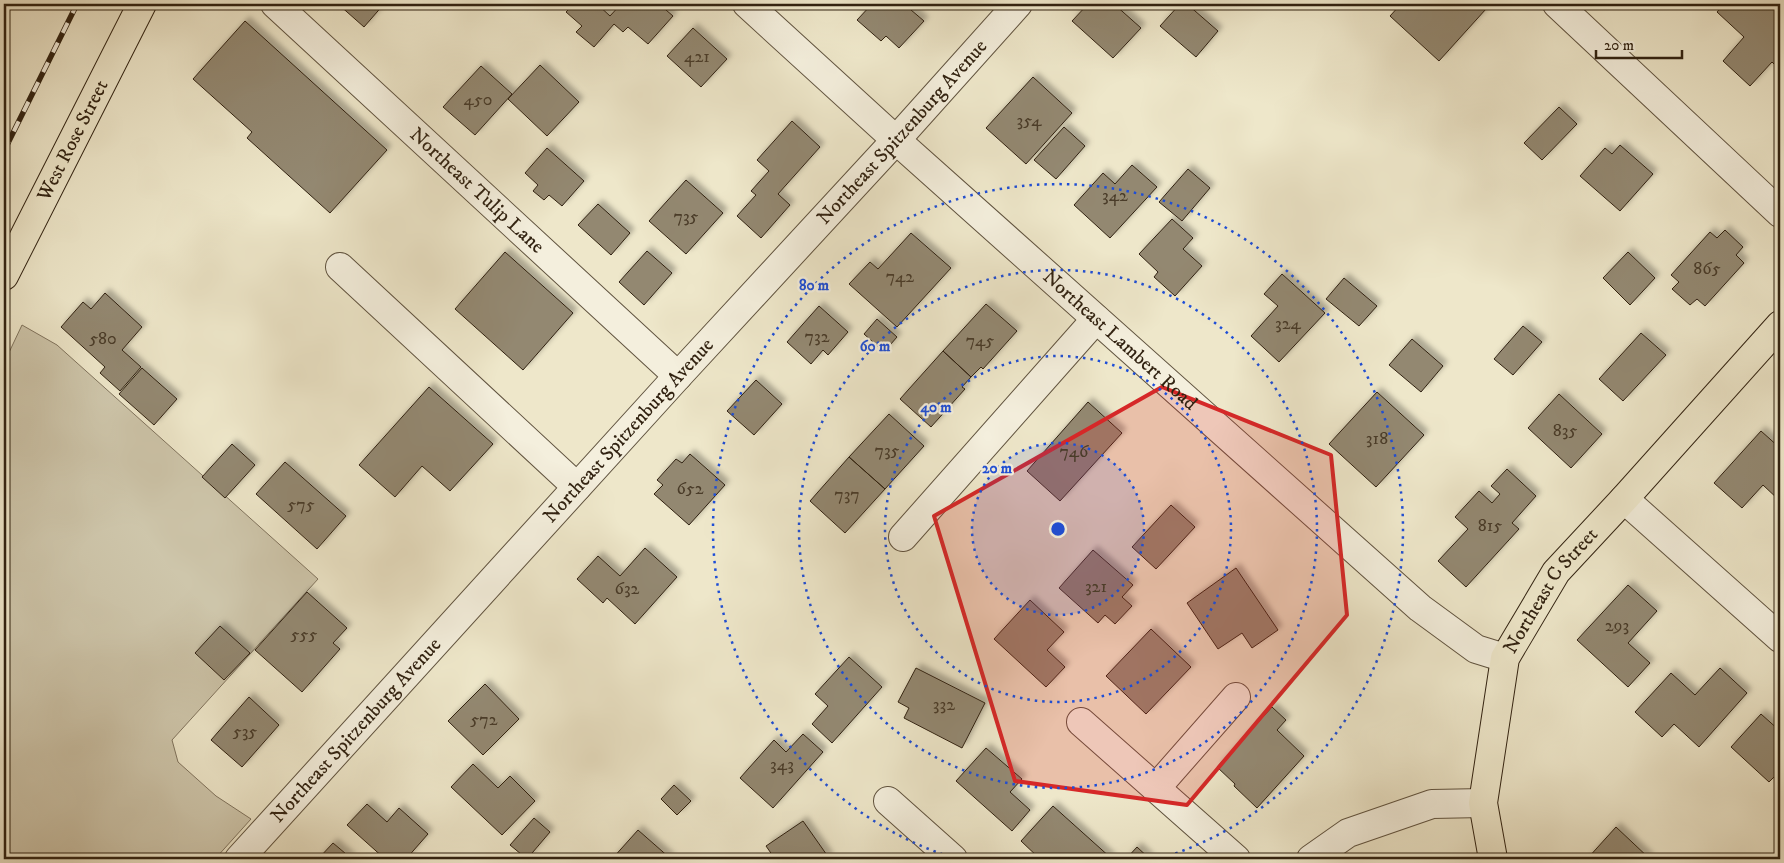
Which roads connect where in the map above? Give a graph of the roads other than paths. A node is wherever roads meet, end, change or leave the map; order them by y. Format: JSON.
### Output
{"nodes":[{"id":1,"x":142,"y":4,"type":"edge"},
{"id":2,"x":275,"y":4,"type":"edge"},
{"id":3,"x":747,"y":4,"type":"edge"},
{"id":4,"x":1018,"y":4,"type":"edge"},
{"id":5,"x":1557,"y":4,"type":"edge"},
{"id":6,"x":896,"y":140,"type":"junction"},
{"id":7,"x":1780,"y":212,"type":"edge"},
{"id":8,"x":340,"y":267,"type":"dead end"},
{"id":9,"x":4,"y":276,"type":"edge"},
{"id":10,"x":1096,"y":319,"type":"junction"},
{"id":11,"x":1780,"y":325,"type":"edge"},
{"id":12,"x":678,"y":376,"type":"junction"},
{"id":13,"x":578,"y":487,"type":"junction"},
{"id":14,"x":1624,"y":499,"type":"junction"},
{"id":15,"x":903,"y":536,"type":"dead end"},
{"id":16,"x":1780,"y":638,"type":"edge"},
{"id":17,"x":1505,"y":658,"type":"junction"},
{"id":18,"x":1236,"y":697,"type":"dead end"},
{"id":19,"x":1081,"y":722,"type":"dead end"},
{"id":20,"x":1156,"y":788,"type":"junction"},
{"id":21,"x":888,"y":801,"type":"dead end"},
{"id":22,"x":1483,"y":802,"type":"junction"},
{"id":23,"x":239,"y":859,"type":"edge"},
{"id":24,"x":953,"y":859,"type":"edge"},
{"id":25,"x":1236,"y":859,"type":"edge"},
{"id":26,"x":1311,"y":859,"type":"edge"},
{"id":27,"x":1493,"y":859,"type":"edge"}],
"edges":[{"from":1,"to":9,"type":"main road","name":"West Rose Street"},
{"from":2,"to":12,"type":"street","name":"Northeast Tulip Lane"},
{"from":3,"to":6,"type":"street","name":"Northeast Lambert Road"},
{"from":4,"to":6,"type":"street","name":"Northeast Spitzenburg Avenue"},
{"from":5,"to":7,"type":"street"},
{"from":6,"to":10,"type":"street","name":"Northeast Lambert Road"},
{"from":6,"to":12,"type":"street","name":"Northeast Spitzenburg Avenue"},
{"from":8,"to":13,"type":"street"},
{"from":10,"to":15,"type":"street"},
{"from":10,"to":17,"type":"street","name":"Northeast Lambert Road"},
{"from":11,"to":14,"type":"main road","name":"Northeast C Street"},
{"from":12,"to":13,"type":"street","name":"Northeast Spitzenburg Avenue"},
{"from":13,"to":23,"type":"street","name":"Northeast Spitzenburg Avenue"},
{"from":14,"to":16,"type":"street"},
{"from":14,"to":17,"type":"main road","name":"Northeast C Street"},
{"from":17,"to":22,"type":"main road","name":"Northeast C Street"},
{"from":18,"to":20,"type":"street"},
{"from":19,"to":20,"type":"street"},
{"from":20,"to":25,"type":"street"},
{"from":21,"to":24,"type":"street"},
{"from":22,"to":26,"type":"street"},
{"from":22,"to":27,"type":"main road","name":"Northeast C Street"}]}
